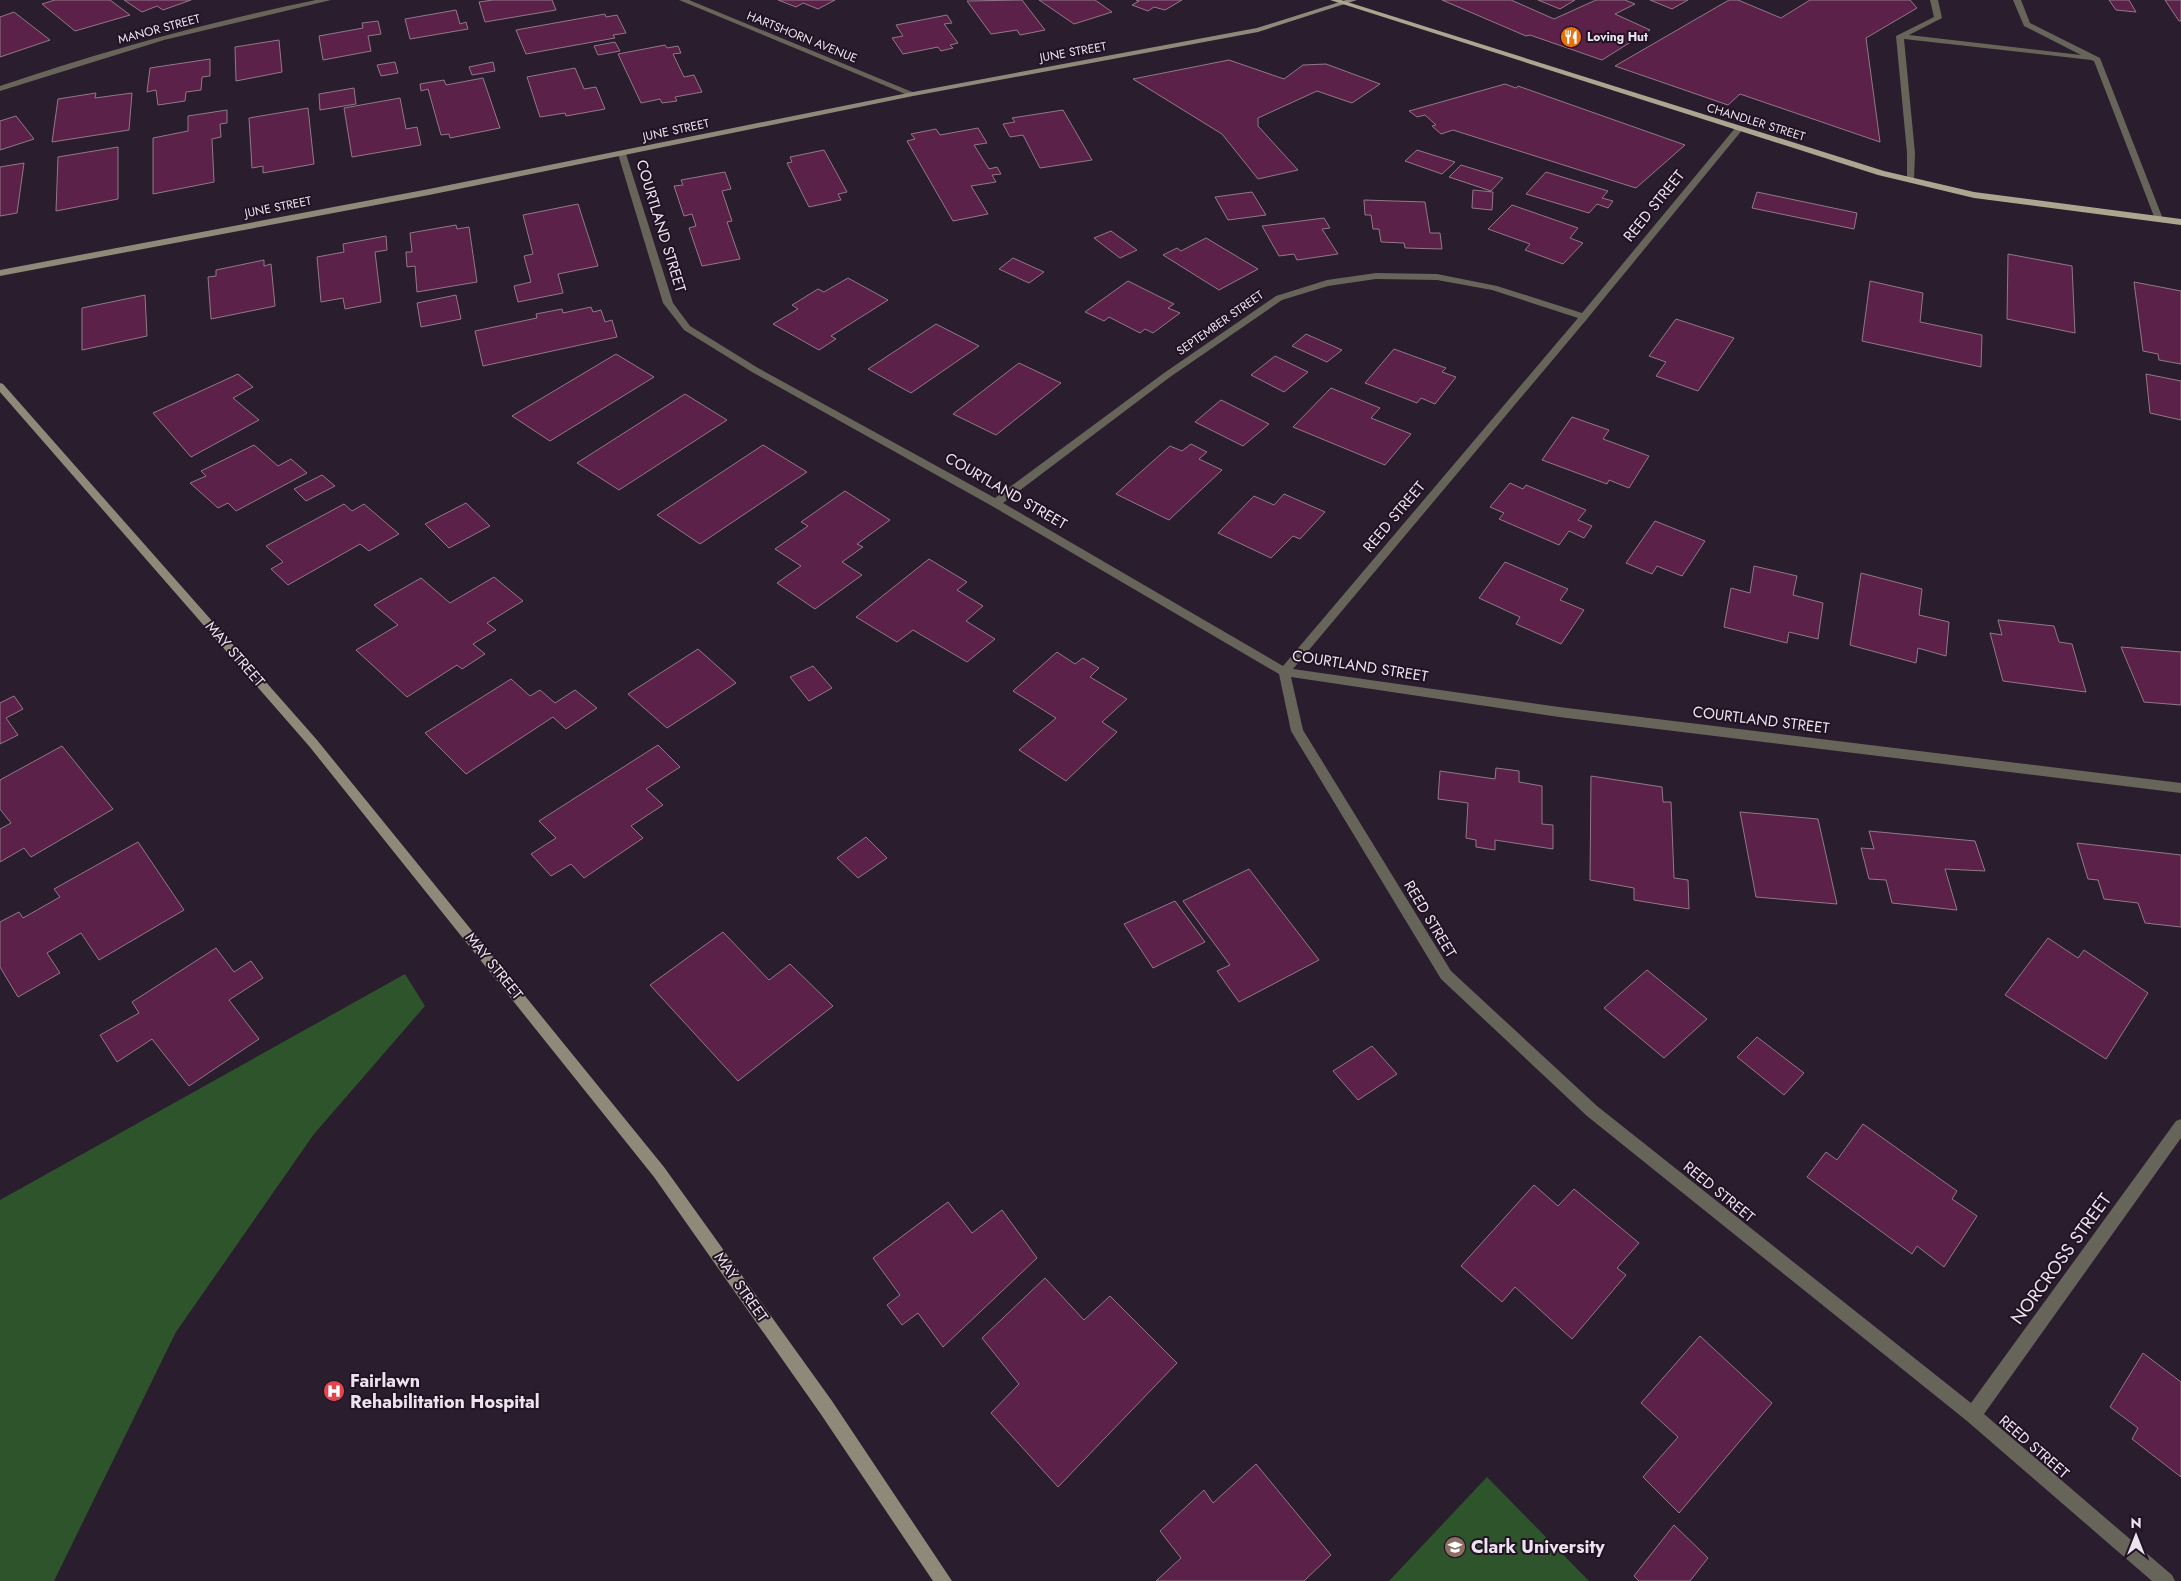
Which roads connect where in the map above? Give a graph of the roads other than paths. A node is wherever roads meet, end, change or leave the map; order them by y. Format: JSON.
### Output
{"nodes":[{"id":1,"x":327,"y":0,"type":"edge"},
{"id":2,"x":683,"y":0,"type":"edge"},
{"id":3,"x":1334,"y":0,"type":"edge"},
{"id":4,"x":1934,"y":0,"type":"edge"},
{"id":5,"x":2017,"y":0,"type":"edge"},
{"id":6,"x":1349,"y":2,"type":"edge"},
{"id":7,"x":1900,"y":36,"type":"junction"},
{"id":8,"x":2097,"y":60,"type":"junction"},
{"id":9,"x":0,"y":89,"type":"edge"},
{"id":10,"x":912,"y":94,"type":"junction"},
{"id":11,"x":1738,"y":129,"type":"junction"},
{"id":12,"x":622,"y":154,"type":"junction"},
{"id":13,"x":1910,"y":180,"type":"junction"},
{"id":14,"x":2159,"y":219,"type":"junction"},
{"id":15,"x":2181,"y":222,"type":"edge"},
{"id":16,"x":0,"y":273,"type":"edge"},
{"id":17,"x":1584,"y":317,"type":"junction"},
{"id":18,"x":0,"y":386,"type":"edge"},
{"id":19,"x":996,"y":503,"type":"junction"},
{"id":20,"x":1284,"y":672,"type":"junction"},
{"id":21,"x":2181,"y":788,"type":"edge"},
{"id":22,"x":2181,"y":1126,"type":"edge"},
{"id":23,"x":1973,"y":1415,"type":"junction"},
{"id":24,"x":943,"y":1581,"type":"edge"},
{"id":25,"x":2166,"y":1581,"type":"edge"}],
"edges":[{"from":1,"to":9,"type":"street","name":"MANOR STREET"},
{"from":2,"to":10,"type":"street","name":"HARTSHORN AVENUE"},
{"from":3,"to":6,"type":"main road","name":"CHANDLER STREET"},
{"from":4,"to":7,"type":"street"},
{"from":5,"to":8,"type":"street"},
{"from":6,"to":10,"type":"street","name":"JUNE STREET"},
{"from":6,"to":11,"type":"main road","name":"CHANDLER STREET"},
{"from":7,"to":8,"type":"street"},
{"from":7,"to":13,"type":"street"},
{"from":8,"to":14,"type":"street"},
{"from":10,"to":12,"type":"street","name":"JUNE STREET"},
{"from":11,"to":13,"type":"main road","name":"CHANDLER STREET"},
{"from":11,"to":17,"type":"street","name":"REED STREET"},
{"from":12,"to":16,"type":"street","name":"JUNE STREET"},
{"from":12,"to":19,"type":"street","name":"COURTLAND STREET"},
{"from":13,"to":14,"type":"main road","name":"CHANDLER STREET"},
{"from":14,"to":15,"type":"main road","name":"CHANDLER STREET"},
{"from":17,"to":19,"type":"street","name":"SEPTEMBER STREET"},
{"from":17,"to":20,"type":"street","name":"REED STREET"},
{"from":18,"to":24,"type":"street","name":"MAY STREET"},
{"from":19,"to":20,"type":"street","name":"COURTLAND STREET"},
{"from":20,"to":21,"type":"street","name":"COURTLAND STREET"},
{"from":20,"to":23,"type":"street","name":"REED STREET"},
{"from":22,"to":23,"type":"street","name":"NORCROSS STREET"},
{"from":23,"to":25,"type":"street","name":"REED STREET"}]}
